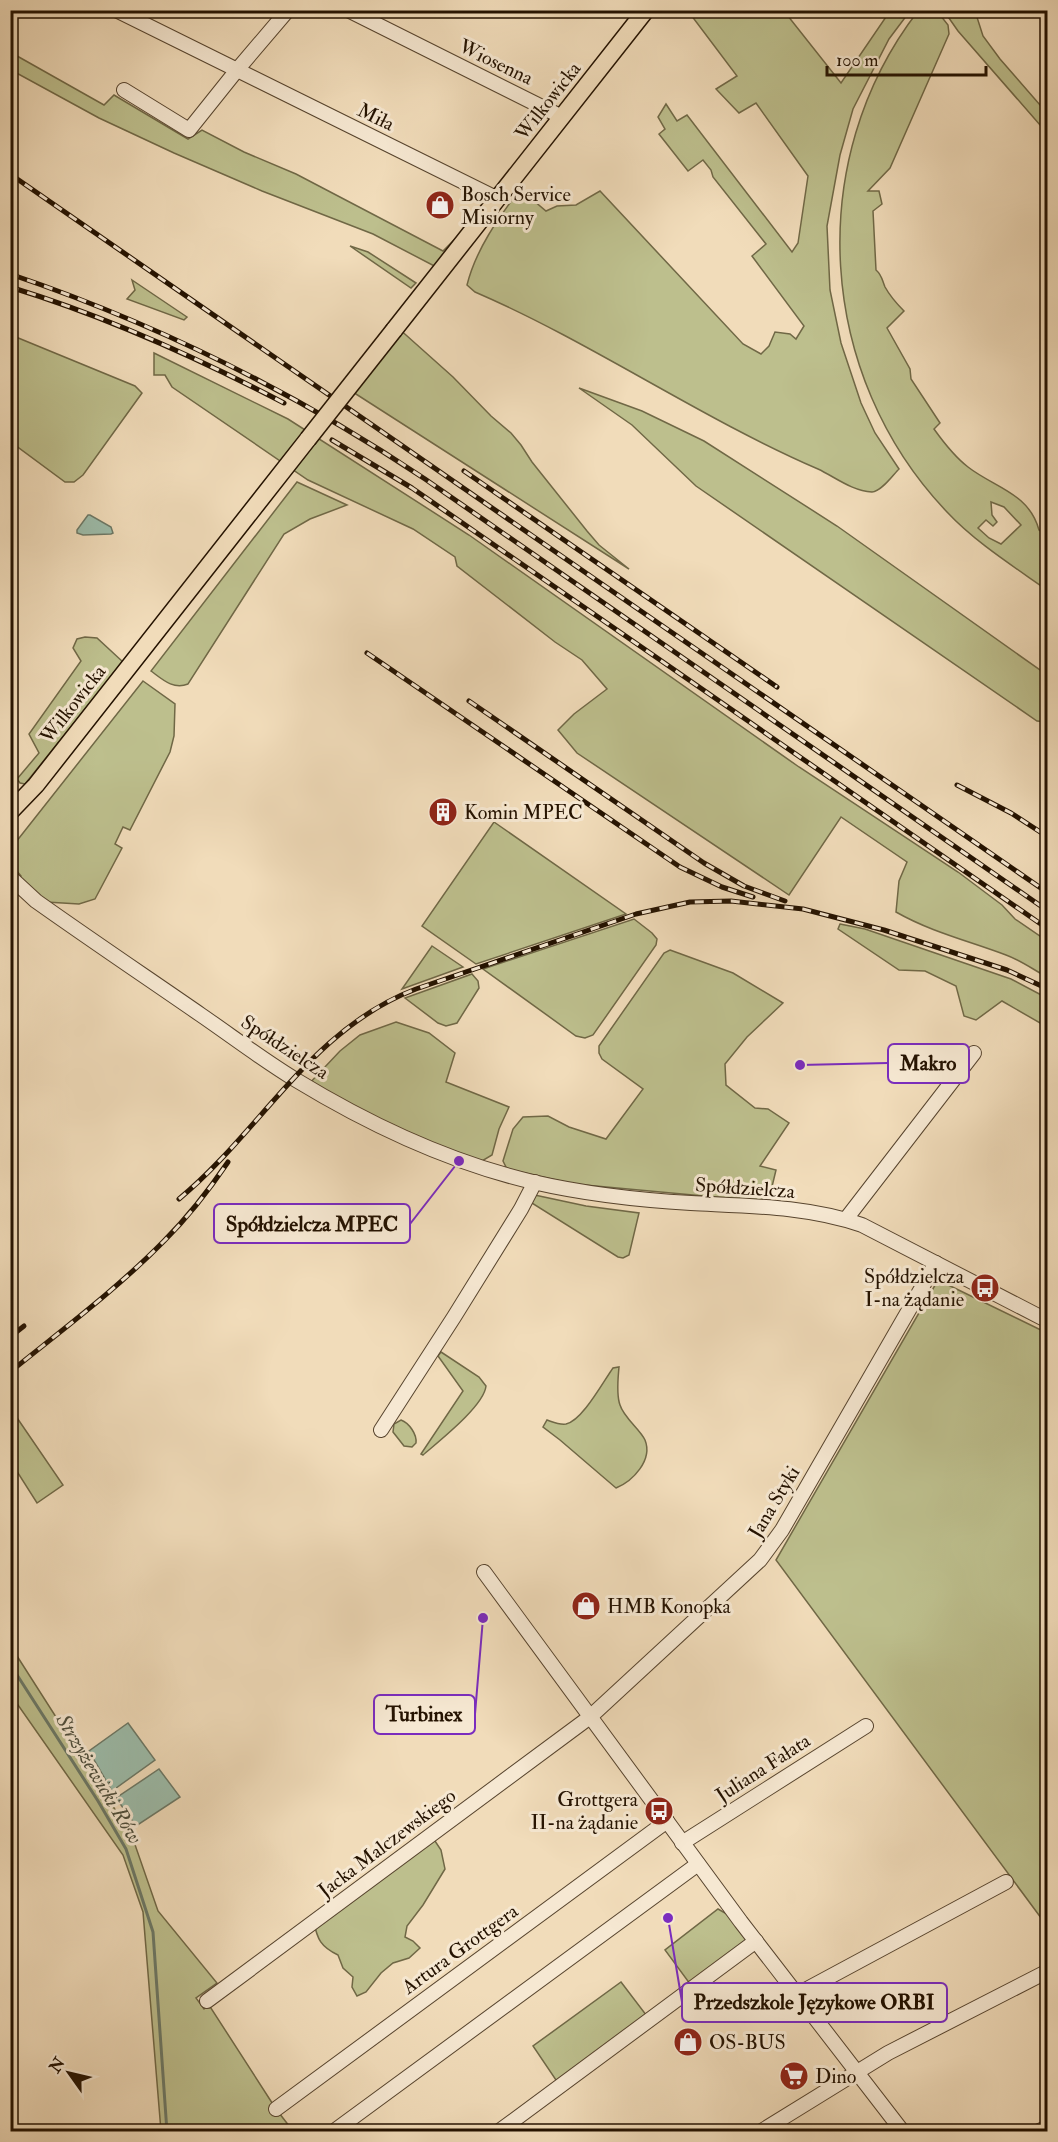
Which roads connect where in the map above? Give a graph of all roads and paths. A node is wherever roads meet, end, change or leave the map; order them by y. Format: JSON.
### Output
{"nodes":[{"id":1,"x":116,"y":10,"type":"edge"},
{"id":2,"x":288,"y":10,"type":"edge"},
{"id":3,"x":348,"y":10,"type":"edge"},
{"id":4,"x":646,"y":10,"type":"edge"},
{"id":5,"x":237,"y":70,"type":"junction"},
{"id":6,"x":124,"y":90,"type":"dead end"},
{"id":7,"x":562,"y":117,"type":"junction"},
{"id":8,"x":498,"y":199,"type":"junction"},
{"id":9,"x":13,"y":813,"type":"edge"},
{"id":10,"x":10,"y":877,"type":"edge"},
{"id":11,"x":10,"y":890,"type":"edge"},
{"id":12,"x":36,"y":901,"type":"junction"},
{"id":13,"x":974,"y":1053,"type":"dead end"},
{"id":14,"x":535,"y":1182,"type":"junction"},
{"id":15,"x":846,"y":1219,"type":"junction"},
{"id":16,"x":936,"y":1263,"type":"junction"},
{"id":17,"x":1047,"y":1321,"type":"edge"},
{"id":18,"x":381,"y":1430,"type":"dead end"},
{"id":19,"x":484,"y":1572,"type":"dead end"},
{"id":20,"x":590,"y":1717,"type":"junction"},
{"id":21,"x":866,"y":1726,"type":"dead end"},
{"id":22,"x":667,"y":1821,"type":"junction"},
{"id":23,"x":682,"y":1843,"type":"junction"},
{"id":24,"x":698,"y":1864,"type":"junction"},
{"id":25,"x":1006,"y":1882,"type":"dead end"},
{"id":26,"x":756,"y":1941,"type":"junction"},
{"id":27,"x":1047,"y":1971,"type":"edge"},
{"id":28,"x":796,"y":1995,"type":"junction"},
{"id":29,"x":207,"y":2001,"type":"dead end"},
{"id":30,"x":856,"y":2072,"type":"junction"},
{"id":31,"x":276,"y":2109,"type":"dead end"},
{"id":32,"x":1047,"y":2127,"type":"edge"},
{"id":33,"x":333,"y":2132,"type":"edge"},
{"id":34,"x":498,"y":2132,"type":"edge"},
{"id":35,"x":760,"y":2132,"type":"edge"},
{"id":36,"x":903,"y":2132,"type":"edge"},
{"id":37,"x":1037,"y":2132,"type":"edge"}],
"edges":[{"from":1,"to":5,"type":"street","name":"Miła"},
{"from":2,"to":5,"type":"street"},
{"from":3,"to":7,"type":"street","name":"Wiosenna"},
{"from":4,"to":7,"type":"main road","name":"Wilkowicka"},
{"from":5,"to":6,"type":"street"},
{"from":5,"to":8,"type":"street","name":"Miła"},
{"from":7,"to":8,"type":"main road","name":"Wilkowicka"},
{"from":8,"to":9,"type":"main road","name":"Wilkowicka","bridge":true},
{"from":10,"to":12,"type":"street","name":"Spółdzielcza"},
{"from":11,"to":12,"type":"street","name":"Spółdzielcza"},
{"from":12,"to":14,"type":"street","name":"Spółdzielcza"},
{"from":13,"to":15,"type":"street"},
{"from":14,"to":15,"type":"street","name":"Spółdzielcza"},
{"from":14,"to":18,"type":"street"},
{"from":15,"to":16,"type":"street","name":"Spółdzielcza"},
{"from":16,"to":17,"type":"street","name":"Spółdzielcza"},
{"from":16,"to":20,"type":"street","name":"Jana Styki"},
{"from":19,"to":20,"type":"street"},
{"from":20,"to":22,"type":"street"},
{"from":20,"to":29,"type":"street","name":"Jacka Malczewskiego"},
{"from":21,"to":23,"type":"street","name":"Juliana Fałata"},
{"from":22,"to":23,"type":"street"},
{"from":22,"to":31,"type":"street","name":"Artura Grottgera"},
{"from":23,"to":24,"type":"street"},
{"from":24,"to":26,"type":"street"},
{"from":24,"to":33,"type":"street"},
{"from":25,"to":28,"type":"street"},
{"from":26,"to":28,"type":"street"},
{"from":26,"to":34,"type":"street"},
{"from":27,"to":30,"type":"street"},
{"from":28,"to":30,"type":"street"},
{"from":30,"to":35,"type":"street"},
{"from":30,"to":36,"type":"street"},
{"from":32,"to":37,"type":"street"}]}
